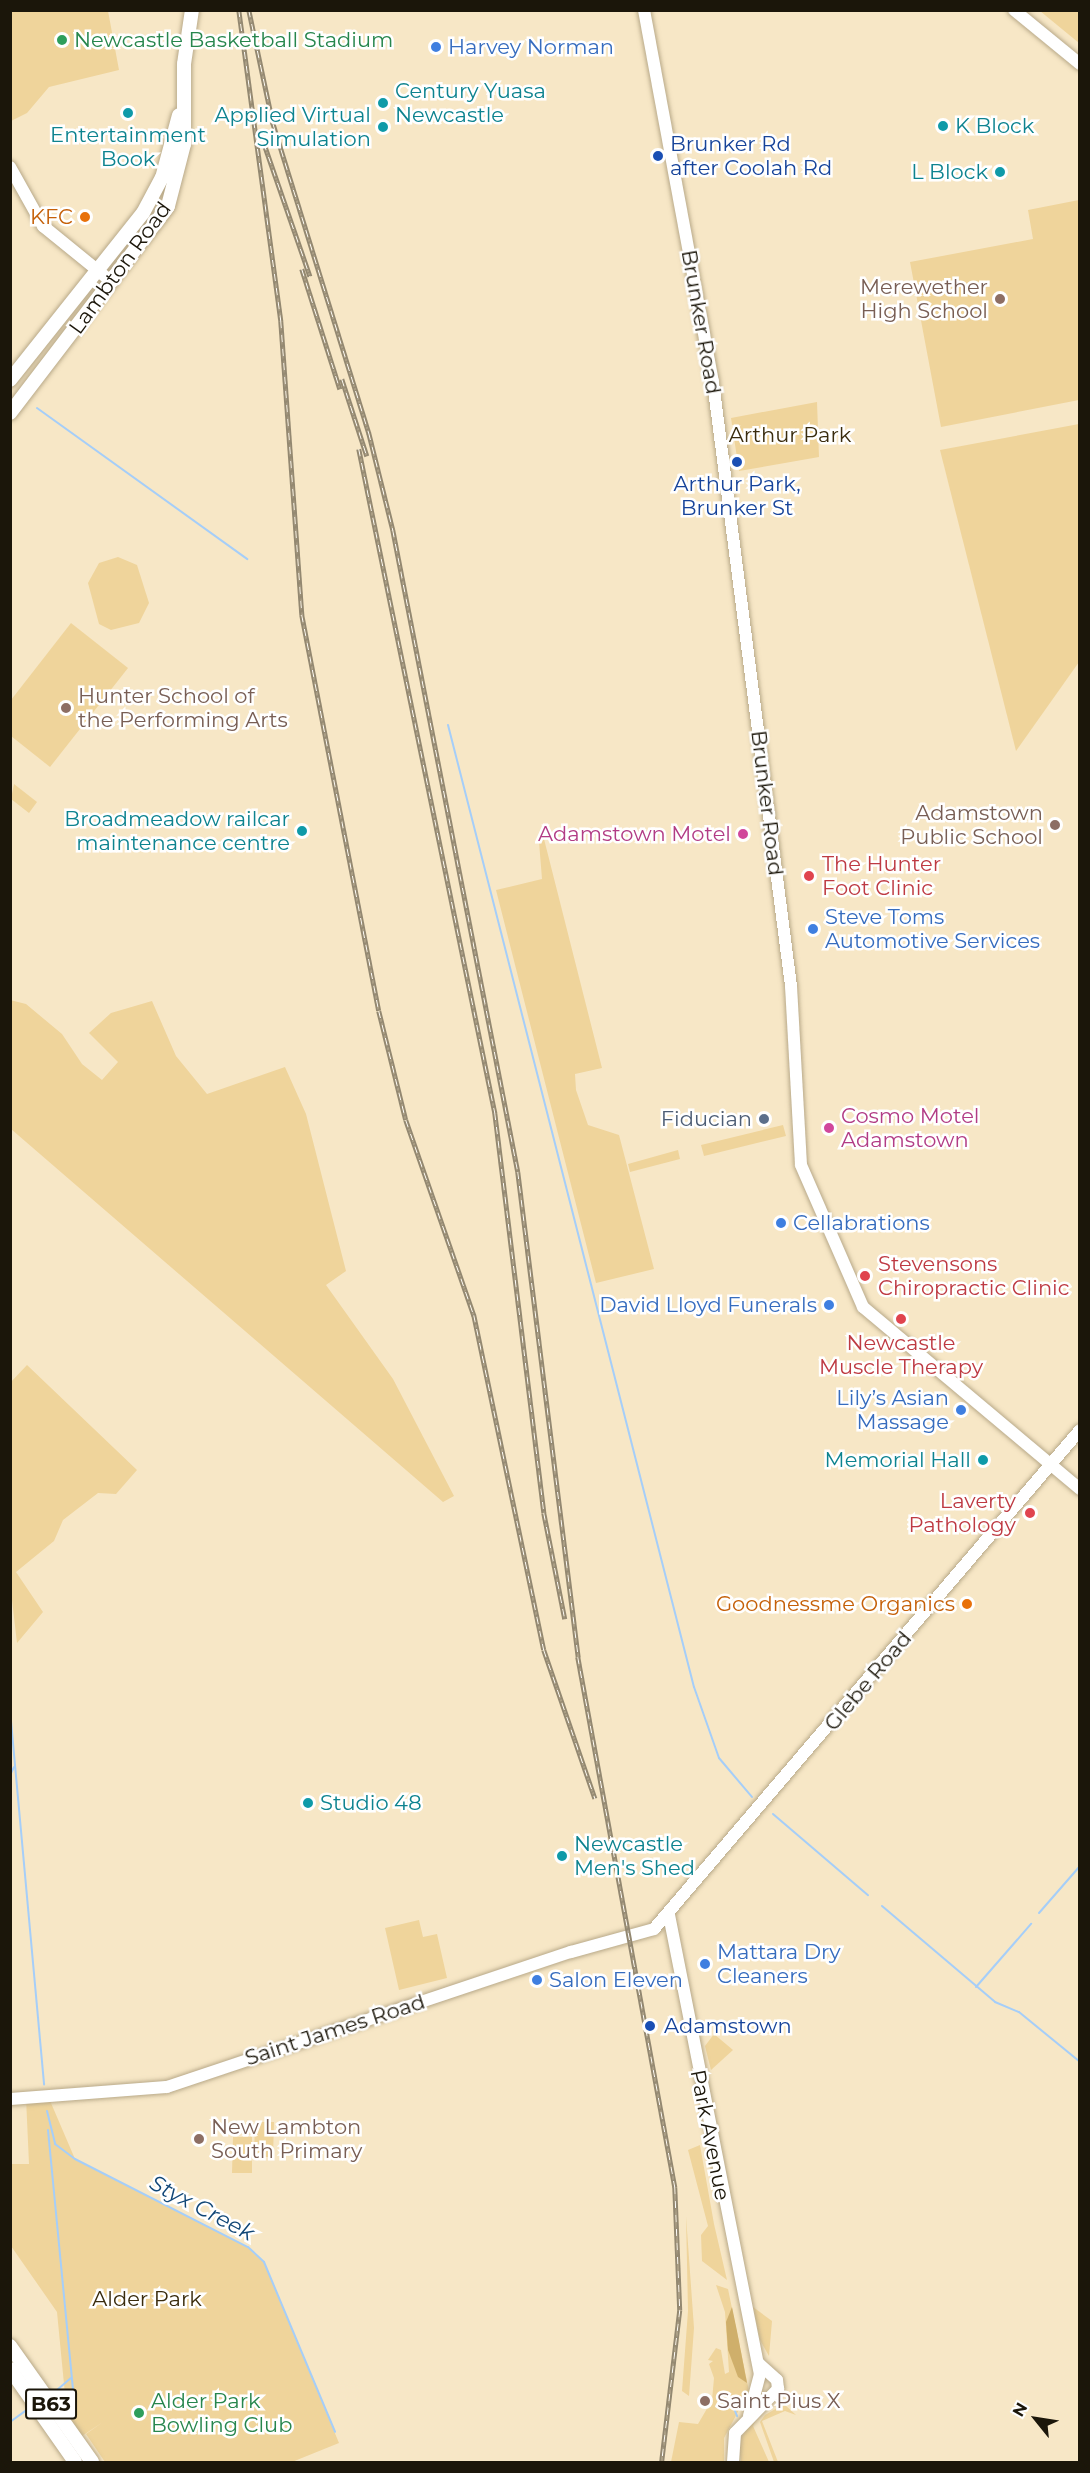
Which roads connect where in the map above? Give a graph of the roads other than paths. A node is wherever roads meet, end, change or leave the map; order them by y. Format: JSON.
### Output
{"nodes":[{"id":1,"x":192,"y":10,"type":"edge"},
{"id":2,"x":644,"y":10,"type":"edge"},
{"id":3,"x":1014,"y":10,"type":"edge"},
{"id":4,"x":1080,"y":64,"type":"edge"},
{"id":5,"x":182,"y":104,"type":"junction"},
{"id":6,"x":10,"y":167,"type":"edge"},
{"id":7,"x":97,"y":271,"type":"junction"},
{"id":8,"x":112,"y":282,"type":"junction"},
{"id":9,"x":10,"y":380,"type":"edge"},
{"id":10,"x":10,"y":413,"type":"edge"},
{"id":11,"x":1080,"y":1430,"type":"edge"},
{"id":12,"x":1050,"y":1465,"type":"junction"},
{"id":13,"x":1080,"y":1489,"type":"edge"},
{"id":14,"x":669,"y":1915,"type":"junction"},
{"id":15,"x":654,"y":1929,"type":"joint"},
{"id":16,"x":10,"y":2099,"type":"edge"},
{"id":17,"x":10,"y":2346,"type":"edge"},
{"id":18,"x":10,"y":2369,"type":"edge"},
{"id":19,"x":763,"y":2381,"type":"junction"},
{"id":20,"x":770,"y":2396,"type":"junction"},
{"id":21,"x":748,"y":2416,"type":"junction"},
{"id":22,"x":75,"y":2463,"type":"edge"},
{"id":23,"x":92,"y":2463,"type":"edge"},
{"id":24,"x":733,"y":2463,"type":"edge"}],
"edges":[{"from":1,"to":5,"type":"main road","name":"Lambton Road"},
{"from":2,"to":12,"type":"main road","name":"Brunker Road"},
{"from":3,"to":4,"type":"main road"},
{"from":5,"to":7,"type":"main road","name":"Lambton Road"},
{"from":5,"to":8,"type":"main road","name":"Lambton Road"},
{"from":6,"to":7,"type":"main road"},
{"from":7,"to":8,"type":"main road"},
{"from":7,"to":9,"type":"main road","name":"Lambton Road"},
{"from":8,"to":10,"type":"main road","name":"Lambton Road"},
{"from":11,"to":12,"type":"main road","name":"Glebe Road"},
{"from":12,"to":13,"type":"main road","name":"Brunker Road"},
{"from":12,"to":14,"type":"main road","name":"Glebe Road"},
{"from":14,"to":15,"type":"main road","name":"Glebe Road"},
{"from":14,"to":19,"type":"main road","name":"Park Avenue"},
{"from":15,"to":16,"type":"main road","name":"Saint James Road"},
{"from":17,"to":23,"type":"main road","number":"B63"},
{"from":18,"to":22,"type":"main road","number":"B63"},
{"from":19,"to":20,"type":"main road"},
{"from":19,"to":20,"type":"main road"},
{"from":19,"to":21,"type":"main road"},
{"from":20,"to":21,"type":"main road"},
{"from":21,"to":24,"type":"main road"}]}
